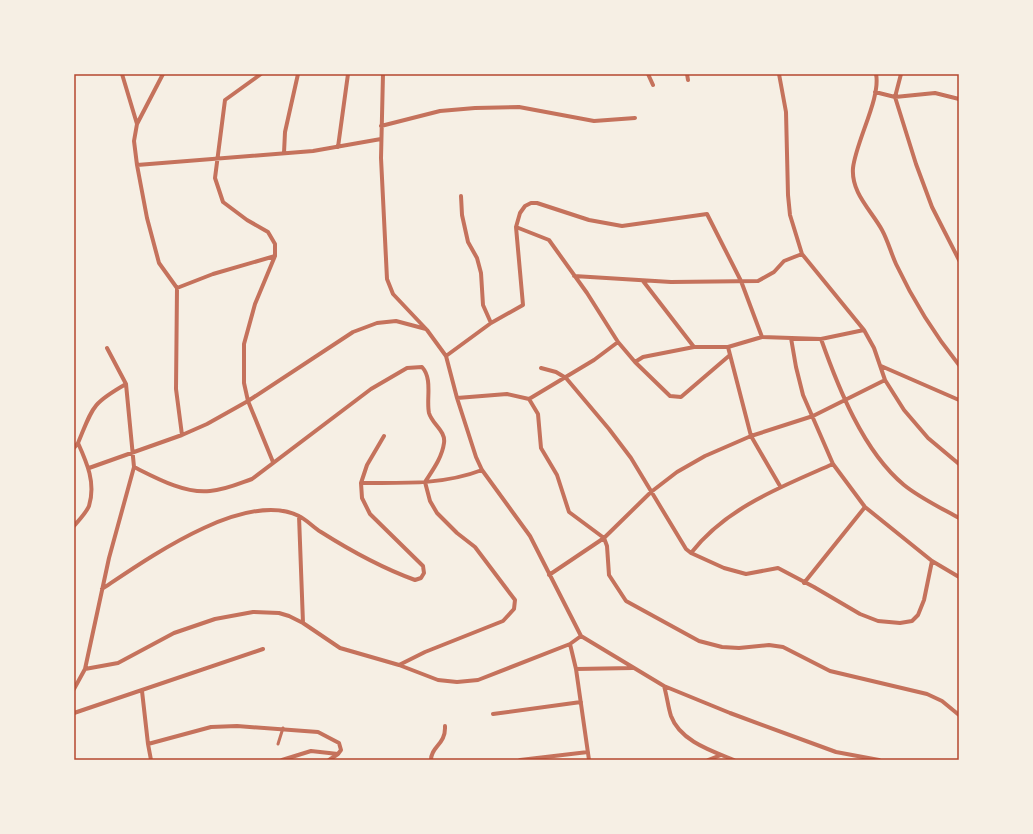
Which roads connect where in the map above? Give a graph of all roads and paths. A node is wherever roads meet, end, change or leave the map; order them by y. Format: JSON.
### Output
{"nodes":[{"id":1,"x":122,"y":74,"type":"edge"},
{"id":2,"x":163,"y":74,"type":"edge"},
{"id":3,"x":261,"y":74,"type":"edge"},
{"id":4,"x":298,"y":74,"type":"edge"},
{"id":5,"x":348,"y":74,"type":"edge"},
{"id":6,"x":383,"y":74,"type":"edge"},
{"id":7,"x":648,"y":74,"type":"edge"},
{"id":8,"x":687,"y":74,"type":"edge"},
{"id":9,"x":779,"y":74,"type":"edge"},
{"id":10,"x":876,"y":74,"type":"edge"},
{"id":11,"x":901,"y":74,"type":"edge"},
{"id":12,"x":688,"y":80,"type":"dead end"},
{"id":13,"x":653,"y":85,"type":"dead end"},
{"id":14,"x":876,"y":92,"type":"junction"},
{"id":15,"x":896,"y":97,"type":"junction"},
{"id":16,"x":959,"y":99,"type":"edge"},
{"id":17,"x":635,"y":118,"type":"dead end"},
{"id":18,"x":137,"y":124,"type":"junction"},
{"id":19,"x":381,"y":126,"type":"junction"},
{"id":20,"x":381,"y":139,"type":"junction"},
{"id":21,"x":338,"y":147,"type":"junction"},
{"id":22,"x":284,"y":153,"type":"junction"},
{"id":23,"x":217,"y":160,"type":"junction"},
{"id":24,"x":137,"y":165,"type":"junction"},
{"id":25,"x":461,"y":196,"type":"dead end"},
{"id":26,"x":516,"y":227,"type":"junction"},
{"id":27,"x":802,"y":254,"type":"junction"},
{"id":28,"x":276,"y":256,"type":"junction"},
{"id":29,"x":959,"y":260,"type":"edge"},
{"id":30,"x":574,"y":276,"type":"junction"},
{"id":31,"x":642,"y":281,"type":"junction"},
{"id":32,"x":741,"y":281,"type":"junction"},
{"id":33,"x":177,"y":288,"type":"junction"},
{"id":34,"x":491,"y":323,"type":"junction"},
{"id":35,"x":427,"y":330,"type":"junction"},
{"id":36,"x":864,"y":330,"type":"junction"},
{"id":37,"x":762,"y":337,"type":"junction"},
{"id":38,"x":791,"y":338,"type":"junction"},
{"id":39,"x":821,"y":339,"type":"junction"},
{"id":40,"x":618,"y":342,"type":"junction"},
{"id":41,"x":728,"y":346,"type":"junction"},
{"id":42,"x":694,"y":347,"type":"junction"},
{"id":43,"x":108,"y":348,"type":"dead end"},
{"id":44,"x":730,"y":355,"type":"junction"},
{"id":45,"x":446,"y":356,"type":"junction"},
{"id":46,"x":635,"y":362,"type":"junction"},
{"id":47,"x":959,"y":365,"type":"edge"},
{"id":48,"x":881,"y":366,"type":"junction"},
{"id":49,"x":541,"y":368,"type":"dead end"},
{"id":50,"x":566,"y":378,"type":"junction"},
{"id":51,"x":885,"y":380,"type":"junction"},
{"id":52,"x":126,"y":384,"type":"junction"},
{"id":53,"x":457,"y":398,"type":"junction"},
{"id":54,"x":846,"y":398,"type":"junction"},
{"id":55,"x":529,"y":399,"type":"junction"},
{"id":56,"x":959,"y":400,"type":"edge"},
{"id":57,"x":248,"y":401,"type":"junction"},
{"id":58,"x":812,"y":416,"type":"junction"},
{"id":59,"x":182,"y":435,"type":"junction"},
{"id":60,"x":384,"y":436,"type":"dead end"},
{"id":61,"x":750,"y":436,"type":"junction"},
{"id":62,"x":78,"y":443,"type":"junction"},
{"id":63,"x":74,"y":448,"type":"edge"},
{"id":64,"x":134,"y":453,"type":"junction"},
{"id":65,"x":274,"y":462,"type":"junction"},
{"id":66,"x":833,"y":464,"type":"junction"},
{"id":67,"x":959,"y":464,"type":"edge"},
{"id":68,"x":134,"y":467,"type":"junction"},
{"id":69,"x":89,"y":468,"type":"junction"},
{"id":70,"x":482,"y":470,"type":"junction"},
{"id":71,"x":425,"y":482,"type":"junction"},
{"id":72,"x":362,"y":483,"type":"junction"},
{"id":73,"x":780,"y":486,"type":"junction"},
{"id":74,"x":651,"y":492,"type":"junction"},
{"id":75,"x":865,"y":507,"type":"junction"},
{"id":76,"x":299,"y":516,"type":"junction"},
{"id":77,"x":959,"y":518,"type":"edge"},
{"id":78,"x":74,"y":526,"type":"edge"},
{"id":79,"x":604,"y":538,"type":"junction"},
{"id":80,"x":691,"y":553,"type":"junction"},
{"id":81,"x":932,"y":561,"type":"junction"},
{"id":82,"x":549,"y":576,"type":"junction"},
{"id":83,"x":959,"y":577,"type":"edge"},
{"id":84,"x":804,"y":583,"type":"junction"},
{"id":85,"x":102,"y":589,"type":"junction"},
{"id":86,"x":303,"y":623,"type":"junction"},
{"id":87,"x":581,"y":636,"type":"junction"},
{"id":88,"x":570,"y":644,"type":"junction"},
{"id":89,"x":263,"y":649,"type":"dead end"},
{"id":90,"x":399,"y":665,"type":"junction"},
{"id":91,"x":633,"y":668,"type":"junction"},
{"id":92,"x":85,"y":669,"type":"junction"},
{"id":93,"x":576,"y":670,"type":"junction"},
{"id":94,"x":664,"y":686,"type":"junction"},
{"id":95,"x":74,"y":689,"type":"edge"},
{"id":96,"x":142,"y":692,"type":"junction"},
{"id":97,"x":581,"y":702,"type":"junction"},
{"id":98,"x":74,"y":713,"type":"edge"},
{"id":99,"x":493,"y":714,"type":"dead end"},
{"id":100,"x":959,"y":715,"type":"edge"},
{"id":101,"x":445,"y":726,"type":"dead end"},
{"id":102,"x":283,"y":728,"type":"junction"},
{"id":103,"x":148,"y":744,"type":"junction"},
{"id":104,"x":278,"y":744,"type":"dead end"},
{"id":105,"x":588,"y":752,"type":"junction"},
{"id":106,"x":338,"y":754,"type":"junction"},
{"id":107,"x":720,"y":755,"type":"junction"},
{"id":108,"x":151,"y":760,"type":"edge"},
{"id":109,"x":282,"y":760,"type":"edge"},
{"id":110,"x":329,"y":760,"type":"edge"},
{"id":111,"x":431,"y":760,"type":"edge"},
{"id":112,"x":520,"y":760,"type":"edge"},
{"id":113,"x":589,"y":760,"type":"edge"},
{"id":114,"x":708,"y":760,"type":"edge"},
{"id":115,"x":734,"y":760,"type":"edge"},
{"id":116,"x":879,"y":760,"type":"edge"}],
"edges":[{"from":1,"to":18,"type":"street"},
{"from":2,"to":18,"type":"street"},
{"from":3,"to":23,"type":"street"},
{"from":4,"to":22,"type":"street"},
{"from":5,"to":21,"type":"street"},
{"from":6,"to":19,"type":"street"},
{"from":7,"to":13,"type":"street"},
{"from":8,"to":12,"type":"street"},
{"from":9,"to":27,"type":"street"},
{"from":10,"to":14,"type":"street"},
{"from":11,"to":15,"type":"street"},
{"from":14,"to":15,"type":"street"},
{"from":14,"to":47,"type":"street"},
{"from":15,"to":16,"type":"street"},
{"from":15,"to":29,"type":"street"},
{"from":17,"to":19,"type":"street"},
{"from":18,"to":24,"type":"street"},
{"from":19,"to":20,"type":"street"},
{"from":20,"to":21,"type":"street"},
{"from":20,"to":35,"type":"street"},
{"from":21,"to":22,"type":"street"},
{"from":22,"to":23,"type":"street"},
{"from":23,"to":24,"type":"street"},
{"from":23,"to":28,"type":"street"},
{"from":24,"to":33,"type":"street"},
{"from":25,"to":34,"type":"street"},
{"from":26,"to":30,"type":"street"},
{"from":26,"to":32,"type":"street"},
{"from":26,"to":34,"type":"street"},
{"from":27,"to":32,"type":"street"},
{"from":27,"to":36,"type":"street"},
{"from":28,"to":33,"type":"street"},
{"from":28,"to":57,"type":"street"},
{"from":30,"to":31,"type":"street"},
{"from":30,"to":40,"type":"street"},
{"from":31,"to":32,"type":"street"},
{"from":31,"to":42,"type":"street"},
{"from":32,"to":37,"type":"street"},
{"from":33,"to":59,"type":"street"},
{"from":34,"to":45,"type":"street"},
{"from":35,"to":45,"type":"street"},
{"from":35,"to":57,"type":"street"},
{"from":36,"to":39,"type":"street"},
{"from":36,"to":48,"type":"street"},
{"from":37,"to":38,"type":"street"},
{"from":37,"to":41,"type":"street"},
{"from":38,"to":39,"type":"street"},
{"from":38,"to":58,"type":"street"},
{"from":39,"to":54,"type":"street"},
{"from":40,"to":46,"type":"street"},
{"from":40,"to":50,"type":"street"},
{"from":41,"to":42,"type":"street"},
{"from":41,"to":44,"type":"street"},
{"from":42,"to":46,"type":"street"},
{"from":43,"to":52,"type":"street"},
{"from":44,"to":46,"type":"street"},
{"from":44,"to":61,"type":"street"},
{"from":45,"to":53,"type":"street"},
{"from":48,"to":51,"type":"street"},
{"from":48,"to":56,"type":"street"},
{"from":49,"to":50,"type":"street"},
{"from":50,"to":55,"type":"street"},
{"from":50,"to":74,"type":"street"},
{"from":51,"to":54,"type":"street"},
{"from":51,"to":67,"type":"street"},
{"from":52,"to":62,"type":"street"},
{"from":52,"to":64,"type":"street"},
{"from":53,"to":55,"type":"street"},
{"from":53,"to":70,"type":"street"},
{"from":54,"to":58,"type":"street"},
{"from":54,"to":77,"type":"street"},
{"from":55,"to":79,"type":"street"},
{"from":57,"to":59,"type":"street"},
{"from":57,"to":65,"type":"street"},
{"from":58,"to":61,"type":"street"},
{"from":58,"to":66,"type":"street"},
{"from":59,"to":64,"type":"street"},
{"from":60,"to":72,"type":"street"},
{"from":61,"to":73,"type":"street"},
{"from":61,"to":74,"type":"street"},
{"from":62,"to":63,"type":"street"},
{"from":62,"to":69,"type":"street"},
{"from":64,"to":68,"type":"street"},
{"from":64,"to":69,"type":"street"},
{"from":65,"to":68,"type":"street"},
{"from":65,"to":71,"type":"street"},
{"from":66,"to":73,"type":"street"},
{"from":66,"to":75,"type":"street"},
{"from":68,"to":85,"type":"street"},
{"from":69,"to":78,"type":"street"},
{"from":70,"to":71,"type":"street"},
{"from":70,"to":82,"type":"street"},
{"from":71,"to":72,"type":"street"},
{"from":71,"to":90,"type":"street"},
{"from":72,"to":76,"type":"street"},
{"from":73,"to":80,"type":"street"},
{"from":74,"to":79,"type":"street"},
{"from":74,"to":80,"type":"street"},
{"from":75,"to":81,"type":"street"},
{"from":75,"to":84,"type":"street"},
{"from":76,"to":85,"type":"street"},
{"from":76,"to":86,"type":"street"},
{"from":79,"to":82,"type":"street"},
{"from":79,"to":100,"type":"street"},
{"from":80,"to":84,"type":"street"},
{"from":81,"to":83,"type":"street"},
{"from":81,"to":84,"type":"street"},
{"from":82,"to":87,"type":"street"},
{"from":85,"to":92,"type":"street"},
{"from":86,"to":90,"type":"street"},
{"from":86,"to":92,"type":"street"},
{"from":87,"to":88,"type":"street"},
{"from":87,"to":91,"type":"street"},
{"from":88,"to":90,"type":"street"},
{"from":88,"to":93,"type":"street"},
{"from":89,"to":96,"type":"street"},
{"from":91,"to":93,"type":"street"},
{"from":91,"to":94,"type":"street"},
{"from":92,"to":95,"type":"street"},
{"from":93,"to":97,"type":"street"},
{"from":94,"to":107,"type":"street"},
{"from":94,"to":116,"type":"street"},
{"from":96,"to":98,"type":"street"},
{"from":96,"to":103,"type":"street"},
{"from":97,"to":99,"type":"street"},
{"from":97,"to":105,"type":"street"},
{"from":101,"to":111,"type":"street"},
{"from":102,"to":103,"type":"street"},
{"from":102,"to":104,"type":"lane"},
{"from":102,"to":106,"type":"street"},
{"from":103,"to":108,"type":"street"},
{"from":105,"to":112,"type":"street"},
{"from":105,"to":113,"type":"street"},
{"from":106,"to":109,"type":"street"},
{"from":106,"to":110,"type":"street"},
{"from":107,"to":114,"type":"street"},
{"from":107,"to":115,"type":"street"}]}
